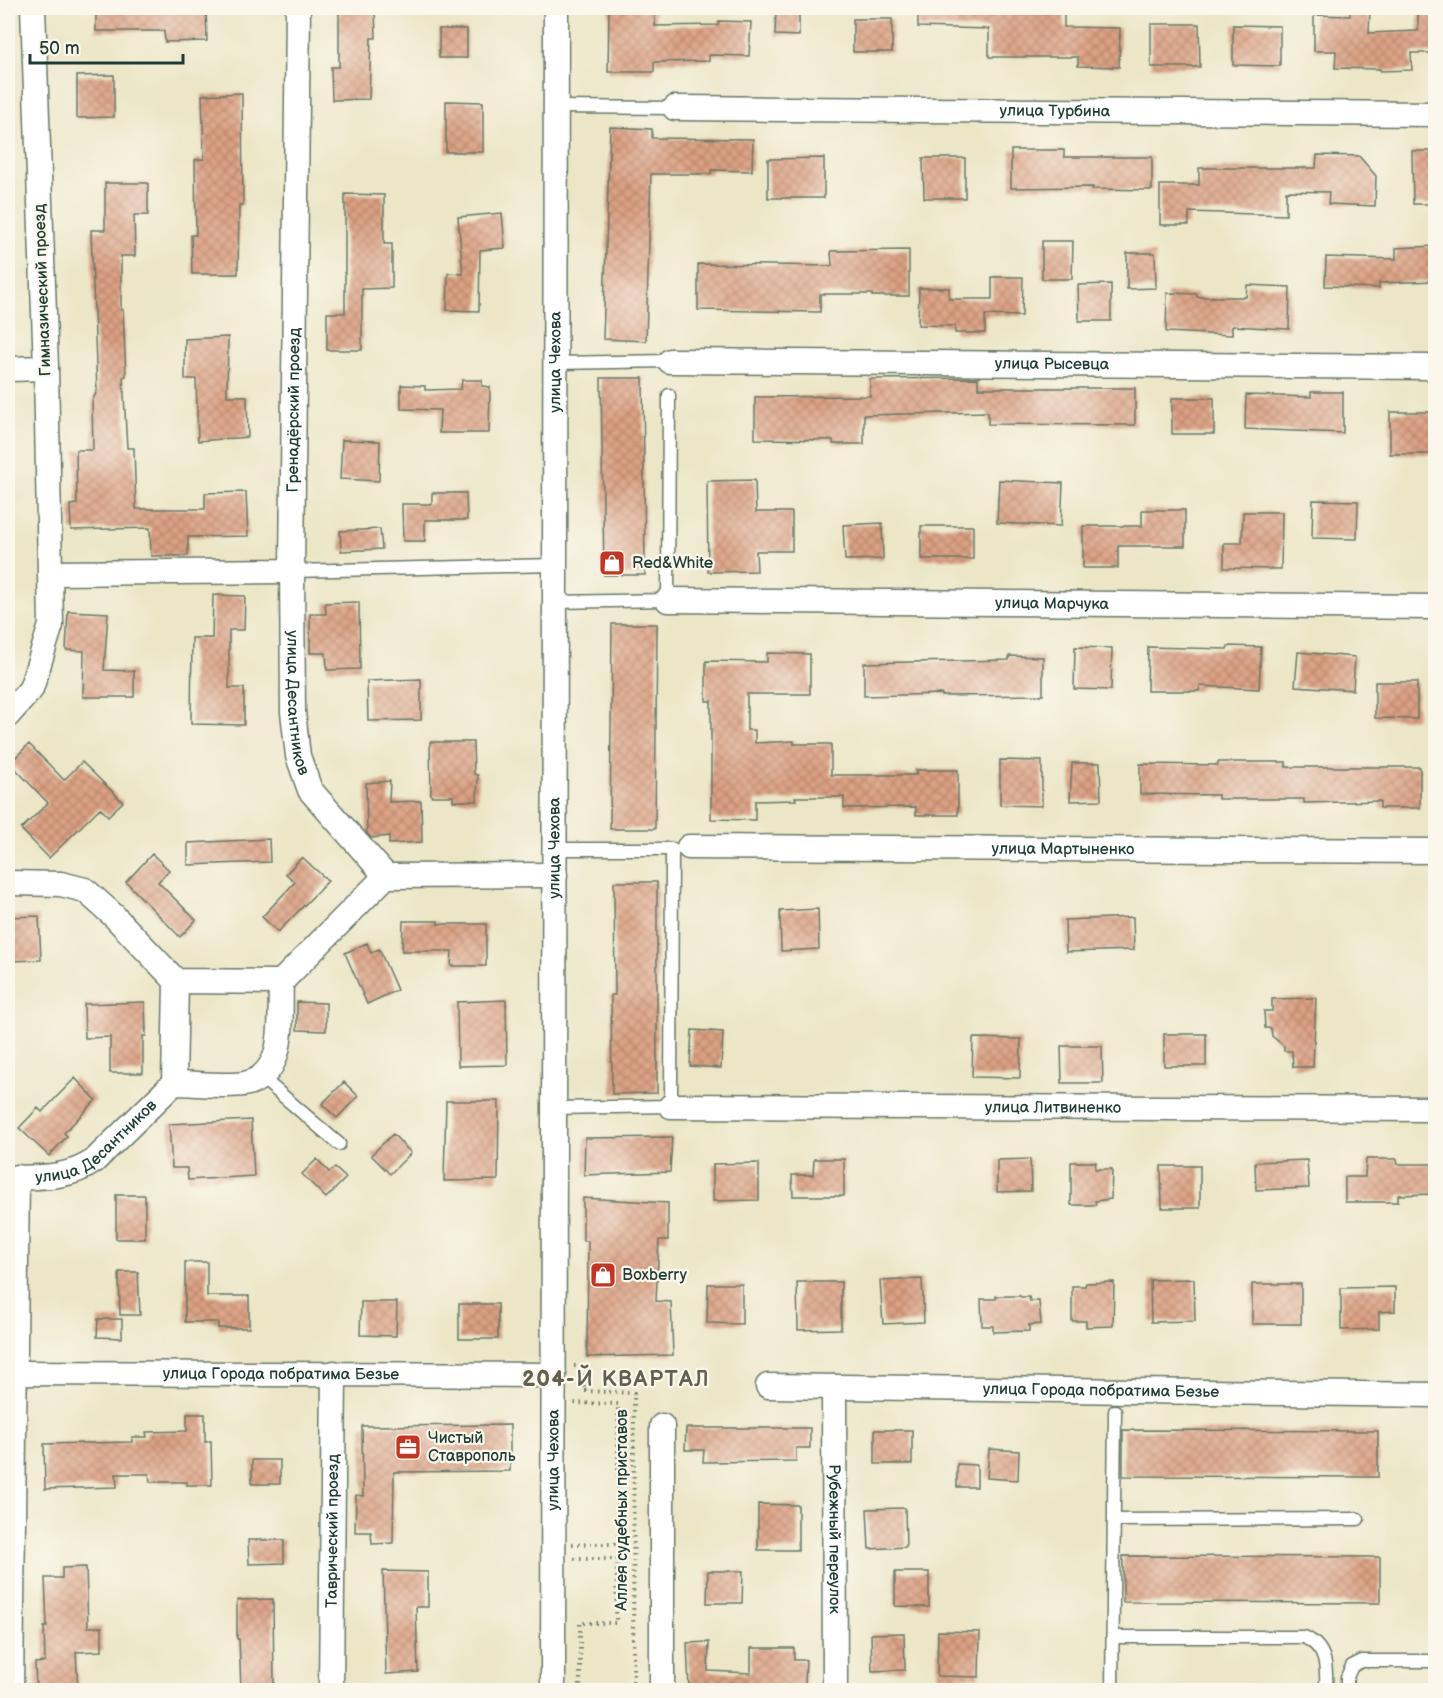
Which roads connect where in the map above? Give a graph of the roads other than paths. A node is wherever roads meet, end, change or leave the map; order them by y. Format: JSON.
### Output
{"nodes":[{"id":1,"x":33,"y":8,"type":"edge"},
{"id":2,"x":298,"y":8,"type":"edge"},
{"id":3,"x":556,"y":8,"type":"edge"},
{"id":4,"x":556,"y":107,"type":"junction"},
{"id":5,"x":675,"y":108,"type":"joint"},
{"id":6,"x":1436,"y":114,"type":"edge"},
{"id":7,"x":670,"y":361,"type":"joint"},
{"id":8,"x":555,"y":363,"type":"junction"},
{"id":9,"x":1436,"y":367,"type":"edge"},
{"id":10,"x":46,"y":368,"type":"junction"},
{"id":11,"x":8,"y":369,"type":"edge"},
{"id":12,"x":669,"y":395,"type":"dead end"},
{"id":13,"x":554,"y":565,"type":"junction"},
{"id":14,"x":292,"y":571,"type":"junction"},
{"id":15,"x":51,"y":573,"type":"junction"},
{"id":16,"x":668,"y":600,"type":"junction"},
{"id":17,"x":554,"y":602,"type":"junction"},
{"id":18,"x":1436,"y":607,"type":"edge"},
{"id":19,"x":8,"y":715,"type":"edge"},
{"id":20,"x":689,"y":847,"type":"dead end"},
{"id":21,"x":555,"y":849,"type":"junction"},
{"id":22,"x":1436,"y":851,"type":"edge"},
{"id":23,"x":555,"y":875,"type":"junction"},
{"id":24,"x":386,"y":876,"type":"junction"},
{"id":25,"x":8,"y":883,"type":"edge"},
{"id":26,"x":176,"y":981,"type":"junction"},
{"id":27,"x":281,"y":982,"type":"junction"},
{"id":28,"x":262,"y":1078,"type":"junction"},
{"id":29,"x":174,"y":1083,"type":"junction"},
{"id":30,"x":671,"y":1106,"type":"junction"},
{"id":31,"x":554,"y":1108,"type":"junction"},
{"id":32,"x":1436,"y":1109,"type":"edge"},
{"id":33,"x":339,"y":1144,"type":"dead end"},
{"id":34,"x":12,"y":1178,"type":"edge"},
{"id":35,"x":11,"y":1373,"type":"edge"},
{"id":36,"x":334,"y":1373,"type":"junction"},
{"id":37,"x":563,"y":1376,"type":"junction"},
{"id":38,"x":768,"y":1386,"type":"dead end"},
{"id":39,"x":834,"y":1387,"type":"junction"},
{"id":40,"x":1436,"y":1395,"type":"edge"},
{"id":41,"x":1115,"y":1411,"type":"dead end"},
{"id":42,"x":662,"y":1426,"type":"dead end"},
{"id":43,"x":1114,"y":1520,"type":"junction"},
{"id":44,"x":1358,"y":1520,"type":"dead end"},
{"id":45,"x":1113,"y":1637,"type":"junction"},
{"id":46,"x":1436,"y":1661,"type":"edge"},
{"id":47,"x":11,"y":1690,"type":"edge"},
{"id":48,"x":331,"y":1690,"type":"edge"},
{"id":49,"x":553,"y":1690,"type":"edge"},
{"id":50,"x":662,"y":1690,"type":"edge"},
{"id":51,"x":835,"y":1690,"type":"edge"},
{"id":52,"x":1112,"y":1690,"type":"edge"},
{"id":53,"x":1326,"y":1690,"type":"edge"},
{"id":54,"x":1347,"y":1690,"type":"edge"}],
"edges":[{"from":1,"to":10,"type":"street","name":"Гимназический проезд"},
{"from":2,"to":14,"type":"street","name":"Гренадёрский проезд"},
{"from":3,"to":4,"type":"street","name":"улица Чехова"},
{"from":4,"to":5,"type":"lane"},
{"from":4,"to":8,"type":"street","name":"улица Чехова"},
{"from":5,"to":6,"type":"street","name":"улица Турбина"},
{"from":7,"to":8,"type":"lane"},
{"from":7,"to":9,"type":"street","name":"улица Рысевца"},
{"from":8,"to":13,"type":"street","name":"улица Чехова"},
{"from":10,"to":11,"type":"street"},
{"from":10,"to":15,"type":"street","name":"Гимназический проезд"},
{"from":12,"to":16,"type":"lane"},
{"from":13,"to":14,"type":"lane"},
{"from":13,"to":17,"type":"street","name":"улица Чехова"},
{"from":14,"to":15,"type":"street"},
{"from":14,"to":24,"type":"street","name":"улица Десантников"},
{"from":15,"to":19,"type":"street"},
{"from":16,"to":17,"type":"lane"},
{"from":16,"to":18,"type":"street","name":"улица Марчука"},
{"from":17,"to":21,"type":"street","name":"улица Чехова"},
{"from":20,"to":22,"type":"street","name":"улица Мартыненко"},
{"from":21,"to":23,"type":"street","name":"улица Чехова"},
{"from":21,"to":30,"type":"lane"},
{"from":23,"to":24,"type":"street"},
{"from":23,"to":31,"type":"street","name":"улица Чехова"},
{"from":24,"to":27,"type":"street"},
{"from":25,"to":26,"type":"street"},
{"from":26,"to":27,"type":"street"},
{"from":26,"to":29,"type":"street","name":"улица Десантников"},
{"from":27,"to":28,"type":"street"},
{"from":28,"to":29,"type":"street","name":"улица Десантников"},
{"from":28,"to":33,"type":"lane"},
{"from":29,"to":34,"type":"street","name":"улица Десантников"},
{"from":30,"to":31,"type":"lane"},
{"from":30,"to":32,"type":"street","name":"улица Литвиненко"},
{"from":31,"to":37,"type":"street","name":"улица Чехова"},
{"from":34,"to":35,"type":"street"},
{"from":35,"to":36,"type":"street","name":"улица Города побратима Безье"},
{"from":35,"to":47,"type":"street"},
{"from":36,"to":37,"type":"street","name":"улица Города побратима Безье"},
{"from":36,"to":48,"type":"street","name":"Таврический проезд"},
{"from":37,"to":49,"type":"street","name":"улица Чехова"},
{"from":38,"to":39,"type":"street","name":"улица Города побратима Безье"},
{"from":39,"to":40,"type":"street","name":"улица Города побратима Безье"},
{"from":39,"to":51,"type":"street","name":"Рубежный переулок"},
{"from":41,"to":43,"type":"lane"},
{"from":42,"to":50,"type":"street"},
{"from":43,"to":44,"type":"lane"},
{"from":43,"to":45,"type":"lane"},
{"from":45,"to":52,"type":"lane"},
{"from":45,"to":53,"type":"lane"},
{"from":46,"to":54,"type":"lane"}]}
